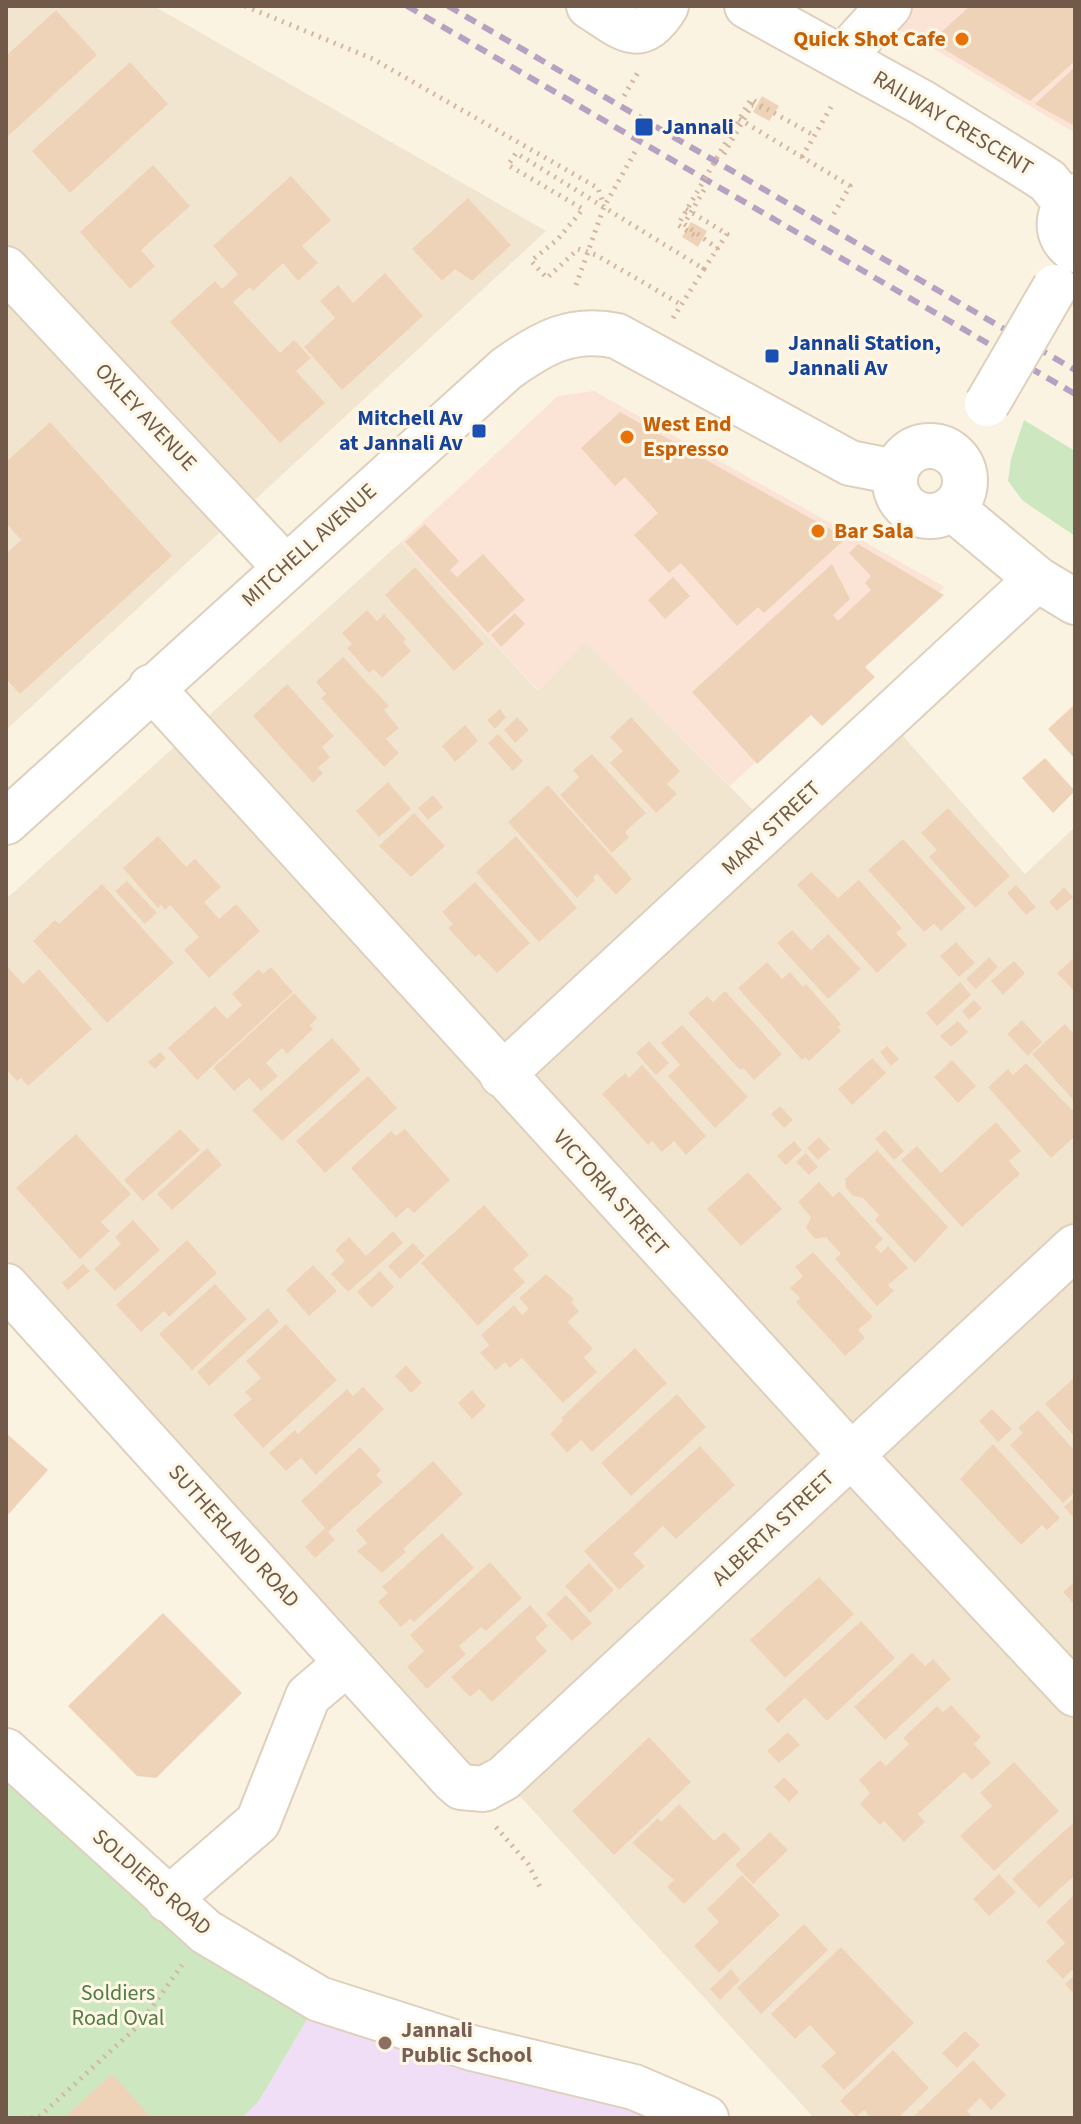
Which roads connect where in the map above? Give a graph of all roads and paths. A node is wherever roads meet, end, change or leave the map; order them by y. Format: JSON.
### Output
{"nodes":[{"id":1,"x":245,"y":6,"type":"edge"},
{"id":2,"x":589,"y":6,"type":"edge"},
{"id":3,"x":666,"y":6,"type":"edge"},
{"id":4,"x":747,"y":6,"type":"edge"},
{"id":5,"x":889,"y":6,"type":"edge"},
{"id":6,"x":842,"y":58,"type":"junction"},
{"id":7,"x":636,"y":77,"type":"dead end"},
{"id":8,"x":624,"y":96,"type":"dead end"},
{"id":9,"x":831,"y":107,"type":"dead end"},
{"id":10,"x":767,"y":109,"type":"junction"},
{"id":11,"x":739,"y":119,"type":"junction"},
{"id":12,"x":815,"y":136,"type":"junction"},
{"id":13,"x":636,"y":150,"type":"dead end"},
{"id":14,"x":724,"y":154,"type":"dead end"},
{"id":15,"x":802,"y":157,"type":"junction"},
{"id":16,"x":704,"y":190,"type":"dead end"},
{"id":17,"x":1070,"y":200,"type":"edge"},
{"id":18,"x":604,"y":207,"type":"junction"},
{"id":19,"x":686,"y":209,"type":"junction"},
{"id":20,"x":832,"y":217,"type":"dead end"},
{"id":21,"x":694,"y":235,"type":"junction"},
{"id":22,"x":718,"y":249,"type":"junction"},
{"id":23,"x":586,"y":252,"type":"junction"},
{"id":24,"x":1068,"y":264,"type":"edge"},
{"id":25,"x":6,"y":269,"type":"edge"},
{"id":26,"x":704,"y":269,"type":"junction"},
{"id":27,"x":576,"y":285,"type":"dead end"},
{"id":28,"x":682,"y":305,"type":"junction"},
{"id":29,"x":673,"y":318,"type":"dead end"},
{"id":30,"x":952,"y":455,"type":"junction"},
{"id":31,"x":896,"y":472,"type":"junction"},
{"id":32,"x":952,"y":508,"type":"junction"},
{"id":33,"x":285,"y":567,"type":"junction"},
{"id":34,"x":1037,"y":579,"type":"junction"},
{"id":35,"x":1075,"y":602,"type":"edge"},
{"id":36,"x":151,"y":687,"type":"junction"},
{"id":37,"x":6,"y":822,"type":"edge"},
{"id":38,"x":502,"y":1075,"type":"junction"},
{"id":39,"x":1075,"y":1247,"type":"edge"},
{"id":40,"x":6,"y":1286,"type":"edge"},
{"id":41,"x":851,"y":1455,"type":"junction"},
{"id":42,"x":347,"y":1663,"type":"junction"},
{"id":43,"x":1075,"y":1694,"type":"edge"},
{"id":44,"x":6,"y":1751,"type":"edge"},
{"id":45,"x":461,"y":1787,"type":"junction"},
{"id":46,"x":540,"y":1887,"type":"dead end"},
{"id":47,"x":168,"y":1900,"type":"junction"},
{"id":48,"x":206,"y":1932,"type":"junction"},
{"id":49,"x":31,"y":2118,"type":"edge"},
{"id":50,"x":706,"y":2118,"type":"edge"}],
"edges":[{"from":1,"to":18,"type":"path"},
{"from":2,"to":3,"type":"street"},
{"from":4,"to":6,"type":"street","name":"RAILWAY CRESCENT"},
{"from":5,"to":6,"type":"street"},
{"from":6,"to":17,"type":"street","name":"RAILWAY CRESCENT"},
{"from":7,"to":8,"type":"path"},
{"from":9,"to":12,"type":"path"},
{"from":10,"to":11,"type":"path","bridge":true},
{"from":10,"to":12,"type":"path"},
{"from":10,"to":14,"type":"path"},
{"from":11,"to":15,"type":"path"},
{"from":11,"to":19,"type":"path","bridge":true},
{"from":12,"to":15,"type":"path"},
{"from":13,"to":18,"type":"path"},
{"from":15,"to":20,"type":"path"},
{"from":16,"to":21,"type":"path"},
{"from":17,"to":24,"type":"street"},
{"from":18,"to":23,"type":"path"},
{"from":18,"to":23,"type":"path"},
{"from":18,"to":26,"type":"path"},
{"from":19,"to":21,"type":"path","bridge":true},
{"from":19,"to":22,"type":"path"},
{"from":21,"to":22,"type":"path"},
{"from":22,"to":26,"type":"path"},
{"from":23,"to":27,"type":"path"},
{"from":23,"to":28,"type":"path"},
{"from":24,"to":30,"type":"street","bridge":true},
{"from":25,"to":33,"type":"street","name":"OXLEY AVENUE"},
{"from":26,"to":28,"type":"path"},
{"from":28,"to":29,"type":"path"},
{"from":30,"to":31,"type":"street"},
{"from":30,"to":32,"type":"street"},
{"from":31,"to":32,"type":"street"},
{"from":31,"to":33,"type":"street","name":"MITCHELL AVENUE"},
{"from":32,"to":34,"type":"street"},
{"from":33,"to":36,"type":"street","name":"MITCHELL AVENUE"},
{"from":34,"to":35,"type":"street"},
{"from":34,"to":38,"type":"street","name":"MARY STREET"},
{"from":36,"to":37,"type":"street","name":"MITCHELL AVENUE"},
{"from":36,"to":38,"type":"street","name":"VICTORIA STREET"},
{"from":38,"to":41,"type":"street","name":"VICTORIA STREET"},
{"from":39,"to":41,"type":"street","name":"ALBERTA STREET"},
{"from":40,"to":42,"type":"street","name":"SUTHERLAND ROAD"},
{"from":41,"to":43,"type":"street","name":"VICTORIA STREET"},
{"from":41,"to":45,"type":"street","name":"ALBERTA STREET"},
{"from":42,"to":45,"type":"street","name":"SUTHERLAND ROAD"},
{"from":42,"to":47,"type":"street"},
{"from":44,"to":47,"type":"street","name":"SOLDIERS ROAD"},
{"from":45,"to":46,"type":"path"},
{"from":47,"to":48,"type":"street","name":"SOLDIERS ROAD"},
{"from":48,"to":49,"type":"path"},
{"from":48,"to":50,"type":"street","name":"SOLDIERS ROAD"}]}
